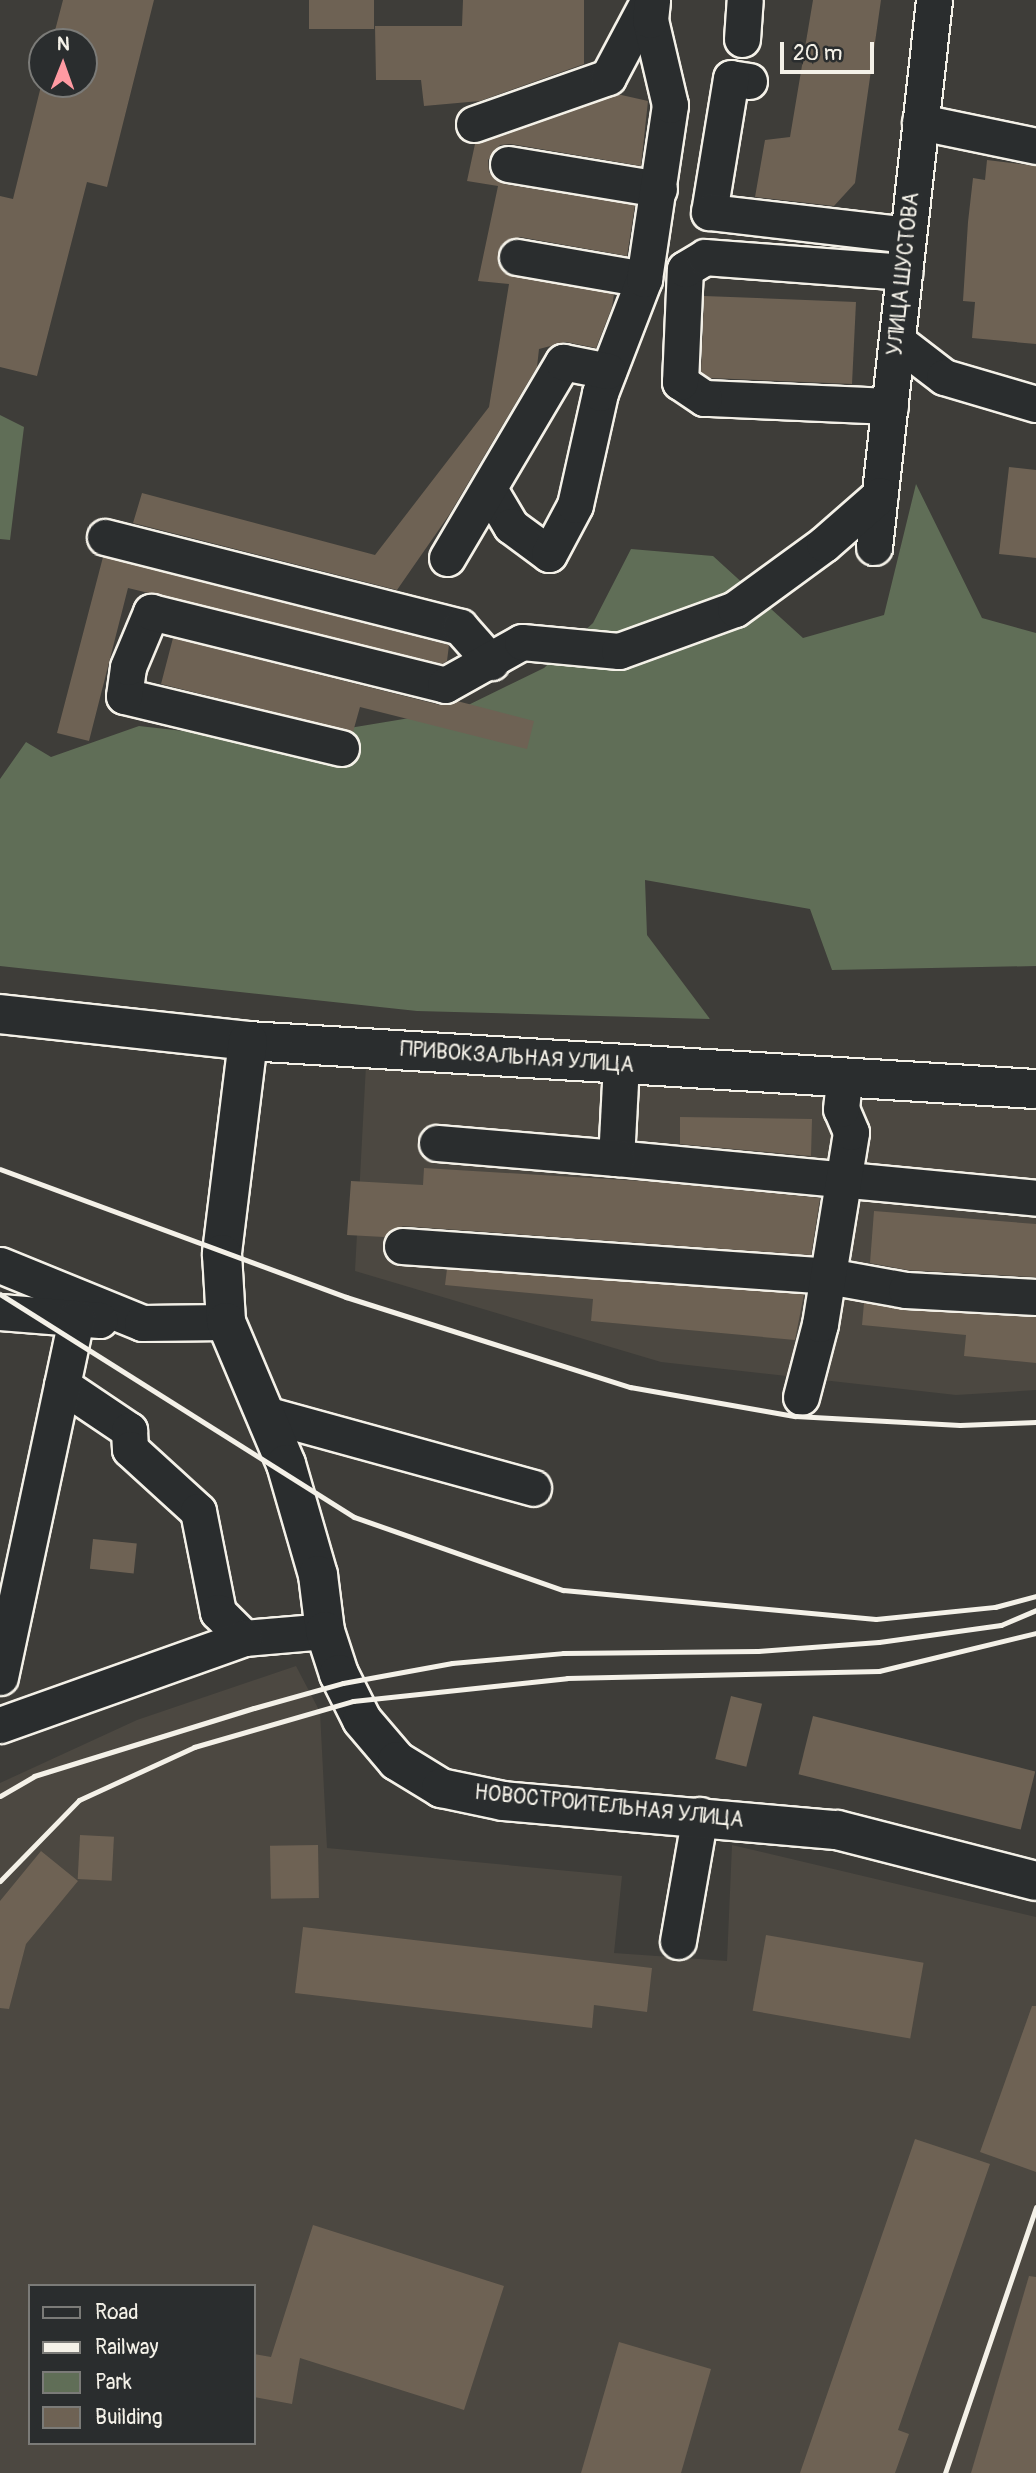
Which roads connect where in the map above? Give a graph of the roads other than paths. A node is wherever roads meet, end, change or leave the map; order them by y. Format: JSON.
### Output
{"nodes":[{"id":1,"x":650,"y":0,"type":"edge"},
{"id":2,"x":746,"y":0,"type":"edge"},
{"id":3,"x":933,"y":0,"type":"edge"},
{"id":4,"x":742,"y":38,"type":"dead end"},
{"id":5,"x":749,"y":81,"type":"dead end"},
{"id":6,"x":920,"y":122,"type":"junction"},
{"id":7,"x":474,"y":124,"type":"dead end"},
{"id":8,"x":1036,"y":146,"type":"edge"},
{"id":9,"x":508,"y":164,"type":"dead end"},
{"id":10,"x":659,"y":189,"type":"junction"},
{"id":11,"x":908,"y":235,"type":"junction"},
{"id":12,"x":517,"y":257,"type":"dead end"},
{"id":13,"x":904,"y":272,"type":"junction"},
{"id":14,"x":644,"y":279,"type":"junction"},
{"id":15,"x":897,"y":341,"type":"junction"},
{"id":16,"x":608,"y":371,"type":"junction"},
{"id":17,"x":1036,"y":404,"type":"edge"},
{"id":18,"x":890,"y":406,"type":"junction"},
{"id":19,"x":489,"y":489,"type":"junction"},
{"id":20,"x":880,"y":495,"type":"junction"},
{"id":21,"x":105,"y":537,"type":"dead end"},
{"id":22,"x":874,"y":547,"type":"dead end"},
{"id":23,"x":447,"y":558,"type":"dead end"},
{"id":24,"x":491,"y":662,"type":"junction"},
{"id":25,"x":341,"y":748,"type":"dead end"},
{"id":26,"x":0,"y":1014,"type":"edge"},
{"id":27,"x":248,"y":1041,"type":"junction"},
{"id":28,"x":621,"y":1064,"type":"junction"},
{"id":29,"x":844,"y":1079,"type":"junction"},
{"id":30,"x":1036,"y":1089,"type":"edge"},
{"id":31,"x":437,"y":1143,"type":"dead end"},
{"id":32,"x":617,"y":1158,"type":"junction"},
{"id":33,"x":843,"y":1179,"type":"junction"},
{"id":34,"x":1036,"y":1199,"type":"edge"},
{"id":35,"x":402,"y":1246,"type":"dead end"},
{"id":36,"x":0,"y":1265,"type":"edge"},
{"id":37,"x":828,"y":1276,"type":"junction"},
{"id":38,"x":1036,"y":1297,"type":"edge"},
{"id":39,"x":0,"y":1312,"type":"edge"},
{"id":40,"x":76,"y":1318,"type":"junction"},
{"id":41,"x":226,"y":1322,"type":"junction"},
{"id":42,"x":142,"y":1323,"type":"junction"},
{"id":43,"x":62,"y":1385,"type":"junction"},
{"id":44,"x":801,"y":1397,"type":"dead end"},
{"id":45,"x":265,"y":1414,"type":"junction"},
{"id":46,"x":533,"y":1488,"type":"dead end"},
{"id":47,"x":326,"y":1631,"type":"junction"},
{"id":48,"x":244,"y":1638,"type":"junction"},
{"id":49,"x":0,"y":1677,"type":"edge"},
{"id":50,"x":0,"y":1725,"type":"edge"},
{"id":51,"x":700,"y":1815,"type":"junction"},
{"id":52,"x":1036,"y":1881,"type":"edge"},
{"id":53,"x":678,"y":1941,"type":"dead end"}],
"edges":[{"from":1,"to":7,"type":"street"},
{"from":1,"to":10,"type":"street"},
{"from":2,"to":4,"type":"street"},
{"from":3,"to":6,"type":"street","name":"УЛИЦА ШУСТОВА"},
{"from":5,"to":11,"type":"street"},
{"from":6,"to":8,"type":"street"},
{"from":6,"to":11,"type":"street","name":"УЛИЦА ШУСТОВА"},
{"from":9,"to":10,"type":"street"},
{"from":10,"to":14,"type":"street"},
{"from":11,"to":13,"type":"street","name":"УЛИЦА ШУСТОВА"},
{"from":12,"to":14,"type":"street"},
{"from":13,"to":15,"type":"street","name":"УЛИЦА ШУСТОВА"},
{"from":13,"to":18,"type":"street"},
{"from":14,"to":16,"type":"street"},
{"from":15,"to":17,"type":"street"},
{"from":15,"to":18,"type":"street","name":"УЛИЦА ШУСТОВА"},
{"from":16,"to":19,"type":"street"},
{"from":16,"to":19,"type":"street"},
{"from":18,"to":20,"type":"street","name":"УЛИЦА ШУСТОВА"},
{"from":19,"to":23,"type":"street"},
{"from":20,"to":22,"type":"street","name":"УЛИЦА ШУСТОВА"},
{"from":20,"to":24,"type":"street"},
{"from":21,"to":24,"type":"street"},
{"from":24,"to":25,"type":"street"},
{"from":26,"to":27,"type":"main road","name":"ПРИВОКЗАЛЬНАЯ УЛИЦА"},
{"from":27,"to":28,"type":"main road","name":"ПРИВОКЗАЛЬНАЯ УЛИЦА"},
{"from":27,"to":41,"type":"main road","name":"НОВОСТРОИТЕЛЬНАЯ УЛИЦА"},
{"from":28,"to":29,"type":"main road","name":"ПРИВОКЗАЛЬНАЯ УЛИЦА"},
{"from":28,"to":32,"type":"street"},
{"from":29,"to":30,"type":"main road","name":"ПРИВОКЗАЛЬНАЯ УЛИЦА"},
{"from":29,"to":33,"type":"street"},
{"from":31,"to":32,"type":"street"},
{"from":32,"to":33,"type":"street"},
{"from":33,"to":34,"type":"street"},
{"from":33,"to":37,"type":"street"},
{"from":35,"to":37,"type":"street"},
{"from":36,"to":42,"type":"street"},
{"from":37,"to":38,"type":"street"},
{"from":37,"to":44,"type":"street"},
{"from":39,"to":40,"type":"street"},
{"from":40,"to":42,"type":"street"},
{"from":40,"to":43,"type":"street"},
{"from":41,"to":42,"type":"street"},
{"from":41,"to":45,"type":"main road","name":"НОВОСТРОИТЕЛЬНАЯ УЛИЦА"},
{"from":43,"to":48,"type":"street"},
{"from":43,"to":49,"type":"street"},
{"from":45,"to":46,"type":"street"},
{"from":45,"to":47,"type":"main road","name":"НОВОСТРОИТЕЛЬНАЯ УЛИЦА"},
{"from":47,"to":48,"type":"street"},
{"from":47,"to":51,"type":"main road","name":"НОВОСТРОИТЕЛЬНАЯ УЛИЦА"},
{"from":48,"to":50,"type":"street"},
{"from":51,"to":52,"type":"main road","name":"НОВОСТРОИТЕЛЬНАЯ УЛИЦА"},
{"from":51,"to":53,"type":"street"}]}
